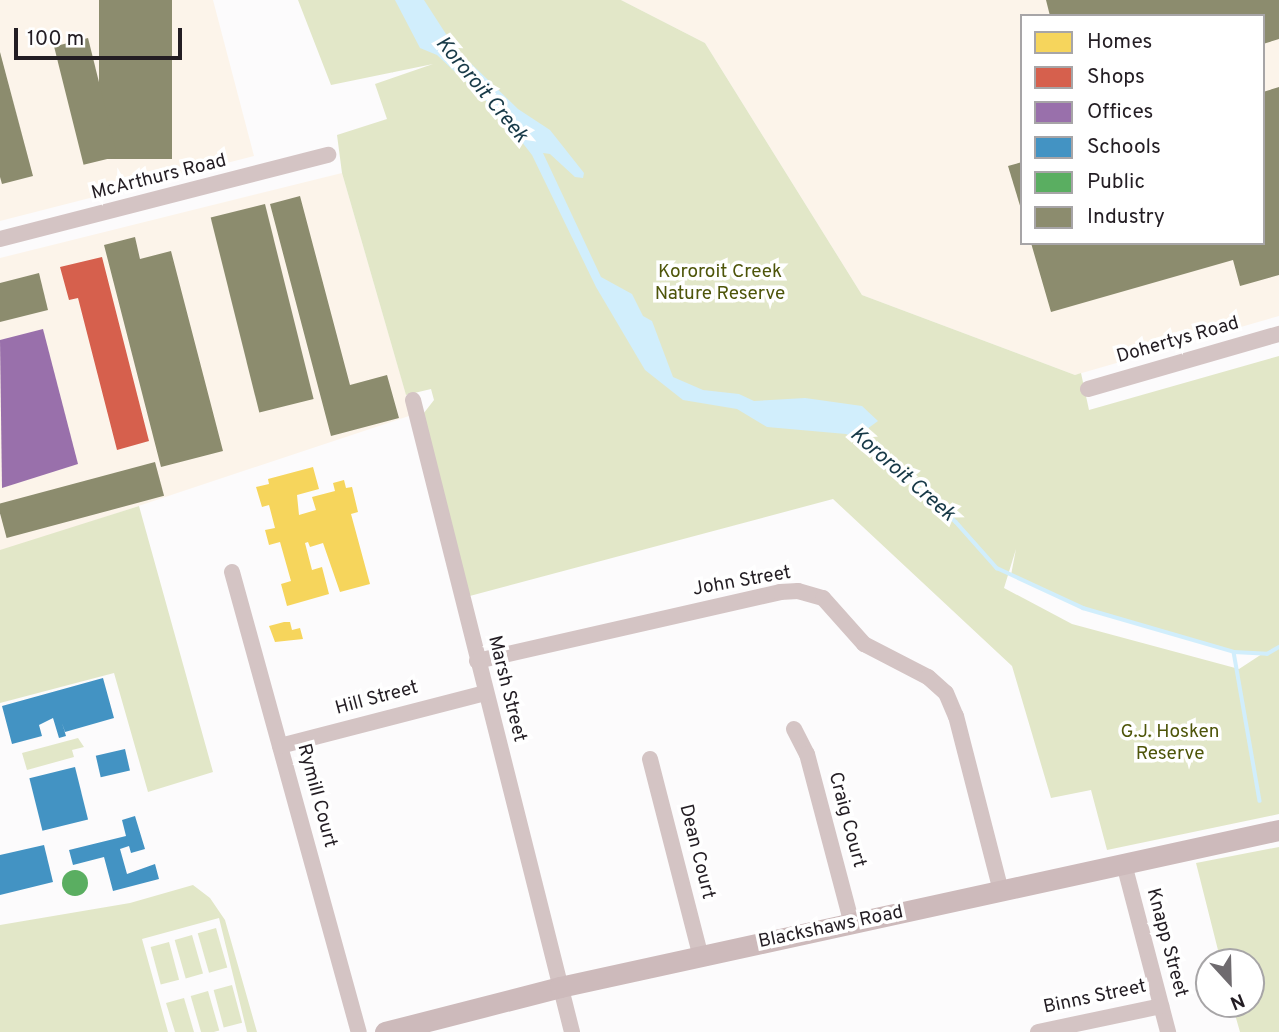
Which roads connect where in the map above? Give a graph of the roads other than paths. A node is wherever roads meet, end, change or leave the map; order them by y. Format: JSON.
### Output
{"nodes":[{"id":1,"x":328,"y":155,"type":"dead end"},
{"id":2,"x":0,"y":239,"type":"edge"},
{"id":3,"x":1279,"y":334,"type":"edge"},
{"id":4,"x":1088,"y":389,"type":"dead end"},
{"id":5,"x":413,"y":400,"type":"dead end"},
{"id":6,"x":232,"y":572,"type":"dead end"},
{"id":7,"x":477,"y":661,"type":"junction"},
{"id":8,"x":485,"y":693,"type":"junction"},
{"id":9,"x":794,"y":729,"type":"dead end"},
{"id":10,"x":281,"y":746,"type":"junction"},
{"id":11,"x":650,"y":759,"type":"dead end"},
{"id":12,"x":1279,"y":830,"type":"edge"},
{"id":13,"x":1124,"y":864,"type":"junction"},
{"id":14,"x":1001,"y":891,"type":"junction"},
{"id":15,"x":852,"y":924,"type":"junction"},
{"id":16,"x":701,"y":957,"type":"junction"},
{"id":17,"x":560,"y":987,"type":"junction"},
{"id":18,"x":1161,"y":1006,"type":"junction"},
{"id":19,"x":359,"y":1032,"type":"edge"},
{"id":20,"x":385,"y":1032,"type":"edge"},
{"id":21,"x":572,"y":1032,"type":"edge"},
{"id":22,"x":1038,"y":1032,"type":"edge"},
{"id":23,"x":1168,"y":1032,"type":"edge"}],
"edges":[{"from":1,"to":2,"type":"street","name":"McArthurs Road"},
{"from":3,"to":4,"type":"street","name":"Dohertys Road"},
{"from":5,"to":7,"type":"street","name":"Marsh Street"},
{"from":6,"to":10,"type":"street","name":"Rymill Court"},
{"from":7,"to":8,"type":"street","name":"Marsh Street"},
{"from":7,"to":14,"type":"street","name":"John Street"},
{"from":8,"to":10,"type":"street","name":"Hill Street"},
{"from":8,"to":17,"type":"street","name":"Marsh Street"},
{"from":9,"to":15,"type":"street","name":"Craig Court"},
{"from":10,"to":19,"type":"street","name":"Rymill Court"},
{"from":11,"to":16,"type":"street","name":"Dean Court"},
{"from":12,"to":13,"type":"main road","name":"Blackshaws Road"},
{"from":13,"to":14,"type":"main road","name":"Blackshaws Road"},
{"from":13,"to":18,"type":"street","name":"Knapp Street"},
{"from":14,"to":15,"type":"main road","name":"Blackshaws Road"},
{"from":15,"to":16,"type":"main road","name":"Blackshaws Road"},
{"from":16,"to":17,"type":"main road","name":"Blackshaws Road"},
{"from":17,"to":20,"type":"main road","name":"Blackshaws Road"},
{"from":17,"to":21,"type":"street","name":"Marsh Street"},
{"from":18,"to":22,"type":"street","name":"Binns Street"},
{"from":18,"to":23,"type":"street","name":"Knapp Street"}]}
